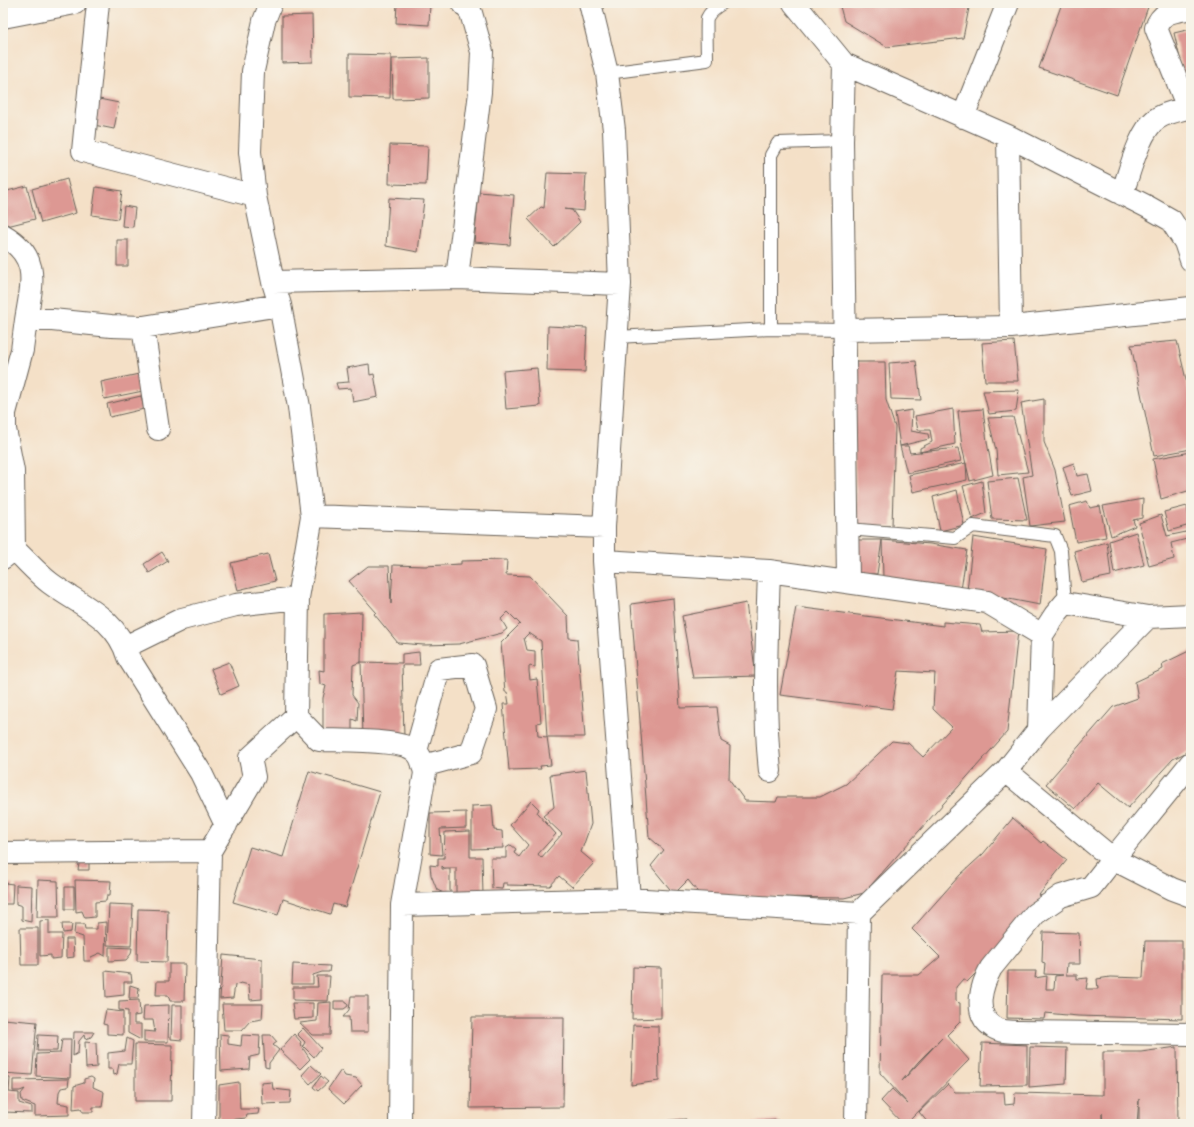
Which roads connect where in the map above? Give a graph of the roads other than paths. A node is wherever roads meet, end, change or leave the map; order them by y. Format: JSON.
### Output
{"nodes":[{"id":1,"x":75,"y":3,"type":"edge"},
{"id":2,"x":98,"y":3,"type":"edge"},
{"id":3,"x":271,"y":3,"type":"edge"},
{"id":4,"x":463,"y":3,"type":"edge"},
{"id":5,"x":590,"y":3,"type":"edge"},
{"id":6,"x":723,"y":3,"type":"edge"},
{"id":7,"x":794,"y":3,"type":"edge"},
{"id":8,"x":1008,"y":3,"type":"edge"},
{"id":9,"x":1191,"y":8,"type":"edge"},
{"id":10,"x":3,"y":17,"type":"edge"},
{"id":11,"x":844,"y":64,"type":"junction"},
{"id":12,"x":607,"y":73,"type":"junction"},
{"id":13,"x":1190,"y":108,"type":"edge"},
{"id":14,"x":963,"y":117,"type":"junction"},
{"id":15,"x":1008,"y":136,"type":"junction"},
{"id":16,"x":842,"y":141,"type":"junction"},
{"id":17,"x":1122,"y":194,"type":"junction"},
{"id":18,"x":255,"y":196,"type":"junction"},
{"id":19,"x":3,"y":234,"type":"edge"},
{"id":20,"x":1191,"y":260,"type":"edge"},
{"id":21,"x":457,"y":278,"type":"junction"},
{"id":22,"x":273,"y":282,"type":"junction"},
{"id":23,"x":620,"y":284,"type":"junction"},
{"id":24,"x":280,"y":305,"type":"junction"},
{"id":25,"x":1191,"y":308,"type":"edge"},
{"id":26,"x":26,"y":320,"type":"junction"},
{"id":27,"x":143,"y":327,"type":"junction"},
{"id":28,"x":1011,"y":327,"type":"junction"},
{"id":29,"x":771,"y":329,"type":"junction"},
{"id":30,"x":846,"y":330,"type":"junction"},
{"id":31,"x":616,"y":337,"type":"junction"},
{"id":32,"x":158,"y":429,"type":"dead end"},
{"id":33,"x":312,"y":516,"type":"junction"},
{"id":34,"x":604,"y":526,"type":"junction"},
{"id":35,"x":848,"y":529,"type":"junction"},
{"id":36,"x":9,"y":553,"type":"edge"},
{"id":37,"x":604,"y":561,"type":"junction"},
{"id":38,"x":769,"y":571,"type":"junction"},
{"id":39,"x":848,"y":581,"type":"junction"},
{"id":40,"x":298,"y":598,"type":"junction"},
{"id":41,"x":1065,"y":603,"type":"junction"},
{"id":42,"x":1191,"y":615,"type":"edge"},
{"id":43,"x":1148,"y":616,"type":"junction"},
{"id":44,"x":1042,"y":635,"type":"junction"},
{"id":45,"x":125,"y":647,"type":"junction"},
{"id":46,"x":296,"y":716,"type":"junction"},
{"id":47,"x":1038,"y":729,"type":"junction"},
{"id":48,"x":1191,"y":763,"type":"edge"},
{"id":49,"x":1006,"y":771,"type":"junction"},
{"id":50,"x":770,"y":772,"type":"dead end"},
{"id":51,"x":226,"y":826,"type":"junction"},
{"id":52,"x":210,"y":851,"type":"junction"},
{"id":53,"x":3,"y":853,"type":"edge"},
{"id":54,"x":1113,"y":859,"type":"junction"},
{"id":55,"x":1191,"y":896,"type":"edge"},
{"id":56,"x":629,"y":899,"type":"junction"},
{"id":57,"x":402,"y":905,"type":"junction"},
{"id":58,"x":859,"y":913,"type":"junction"},
{"id":59,"x":1191,"y":1034,"type":"edge"},
{"id":60,"x":204,"y":1124,"type":"edge"},
{"id":61,"x":400,"y":1124,"type":"edge"},
{"id":62,"x":856,"y":1124,"type":"edge"}],
"edges":[{"from":1,"to":10,"type":"street"},
{"from":2,"to":18,"type":"street"},
{"from":3,"to":18,"type":"street"},
{"from":4,"to":21,"type":"street"},
{"from":5,"to":12,"type":"street"},
{"from":6,"to":12,"type":"lane"},
{"from":7,"to":11,"type":"street"},
{"from":8,"to":14,"type":"street"},
{"from":9,"to":13,"type":"street"},
{"from":11,"to":14,"type":"street"},
{"from":11,"to":16,"type":"street"},
{"from":12,"to":23,"type":"street"},
{"from":13,"to":17,"type":"street"},
{"from":14,"to":15,"type":"street"},
{"from":15,"to":17,"type":"street"},
{"from":15,"to":28,"type":"street"},
{"from":16,"to":29,"type":"lane"},
{"from":16,"to":30,"type":"street"},
{"from":17,"to":20,"type":"street"},
{"from":18,"to":22,"type":"street"},
{"from":19,"to":26,"type":"street"},
{"from":21,"to":22,"type":"street"},
{"from":21,"to":23,"type":"street"},
{"from":22,"to":24,"type":"street"},
{"from":23,"to":31,"type":"street"},
{"from":24,"to":27,"type":"street"},
{"from":24,"to":33,"type":"street"},
{"from":25,"to":28,"type":"street"},
{"from":26,"to":27,"type":"street"},
{"from":26,"to":36,"type":"street"},
{"from":27,"to":32,"type":"street"},
{"from":28,"to":30,"type":"street"},
{"from":29,"to":30,"type":"lane"},
{"from":29,"to":31,"type":"lane"},
{"from":30,"to":35,"type":"street"},
{"from":31,"to":34,"type":"street"},
{"from":33,"to":34,"type":"street"},
{"from":33,"to":40,"type":"street"},
{"from":34,"to":37,"type":"street"},
{"from":35,"to":39,"type":"street"},
{"from":35,"to":41,"type":"lane"},
{"from":36,"to":45,"type":"street"},
{"from":37,"to":38,"type":"street"},
{"from":37,"to":56,"type":"street"},
{"from":38,"to":39,"type":"street"},
{"from":38,"to":50,"type":"street"},
{"from":39,"to":44,"type":"street"},
{"from":40,"to":45,"type":"street"},
{"from":40,"to":46,"type":"street"},
{"from":41,"to":43,"type":"street"},
{"from":41,"to":44,"type":"street"},
{"from":42,"to":43,"type":"street"},
{"from":43,"to":47,"type":"street"},
{"from":44,"to":47,"type":"street"},
{"from":45,"to":51,"type":"street"},
{"from":46,"to":51,"type":"street"},
{"from":46,"to":57,"type":"street"},
{"from":47,"to":49,"type":"street"},
{"from":48,"to":54,"type":"street"},
{"from":49,"to":54,"type":"street"},
{"from":49,"to":58,"type":"street"},
{"from":51,"to":52,"type":"street"},
{"from":52,"to":53,"type":"street"},
{"from":52,"to":60,"type":"street"},
{"from":54,"to":55,"type":"street"},
{"from":54,"to":59,"type":"street"},
{"from":56,"to":57,"type":"street"},
{"from":56,"to":58,"type":"street"},
{"from":57,"to":61,"type":"street"},
{"from":58,"to":62,"type":"street"}]}
